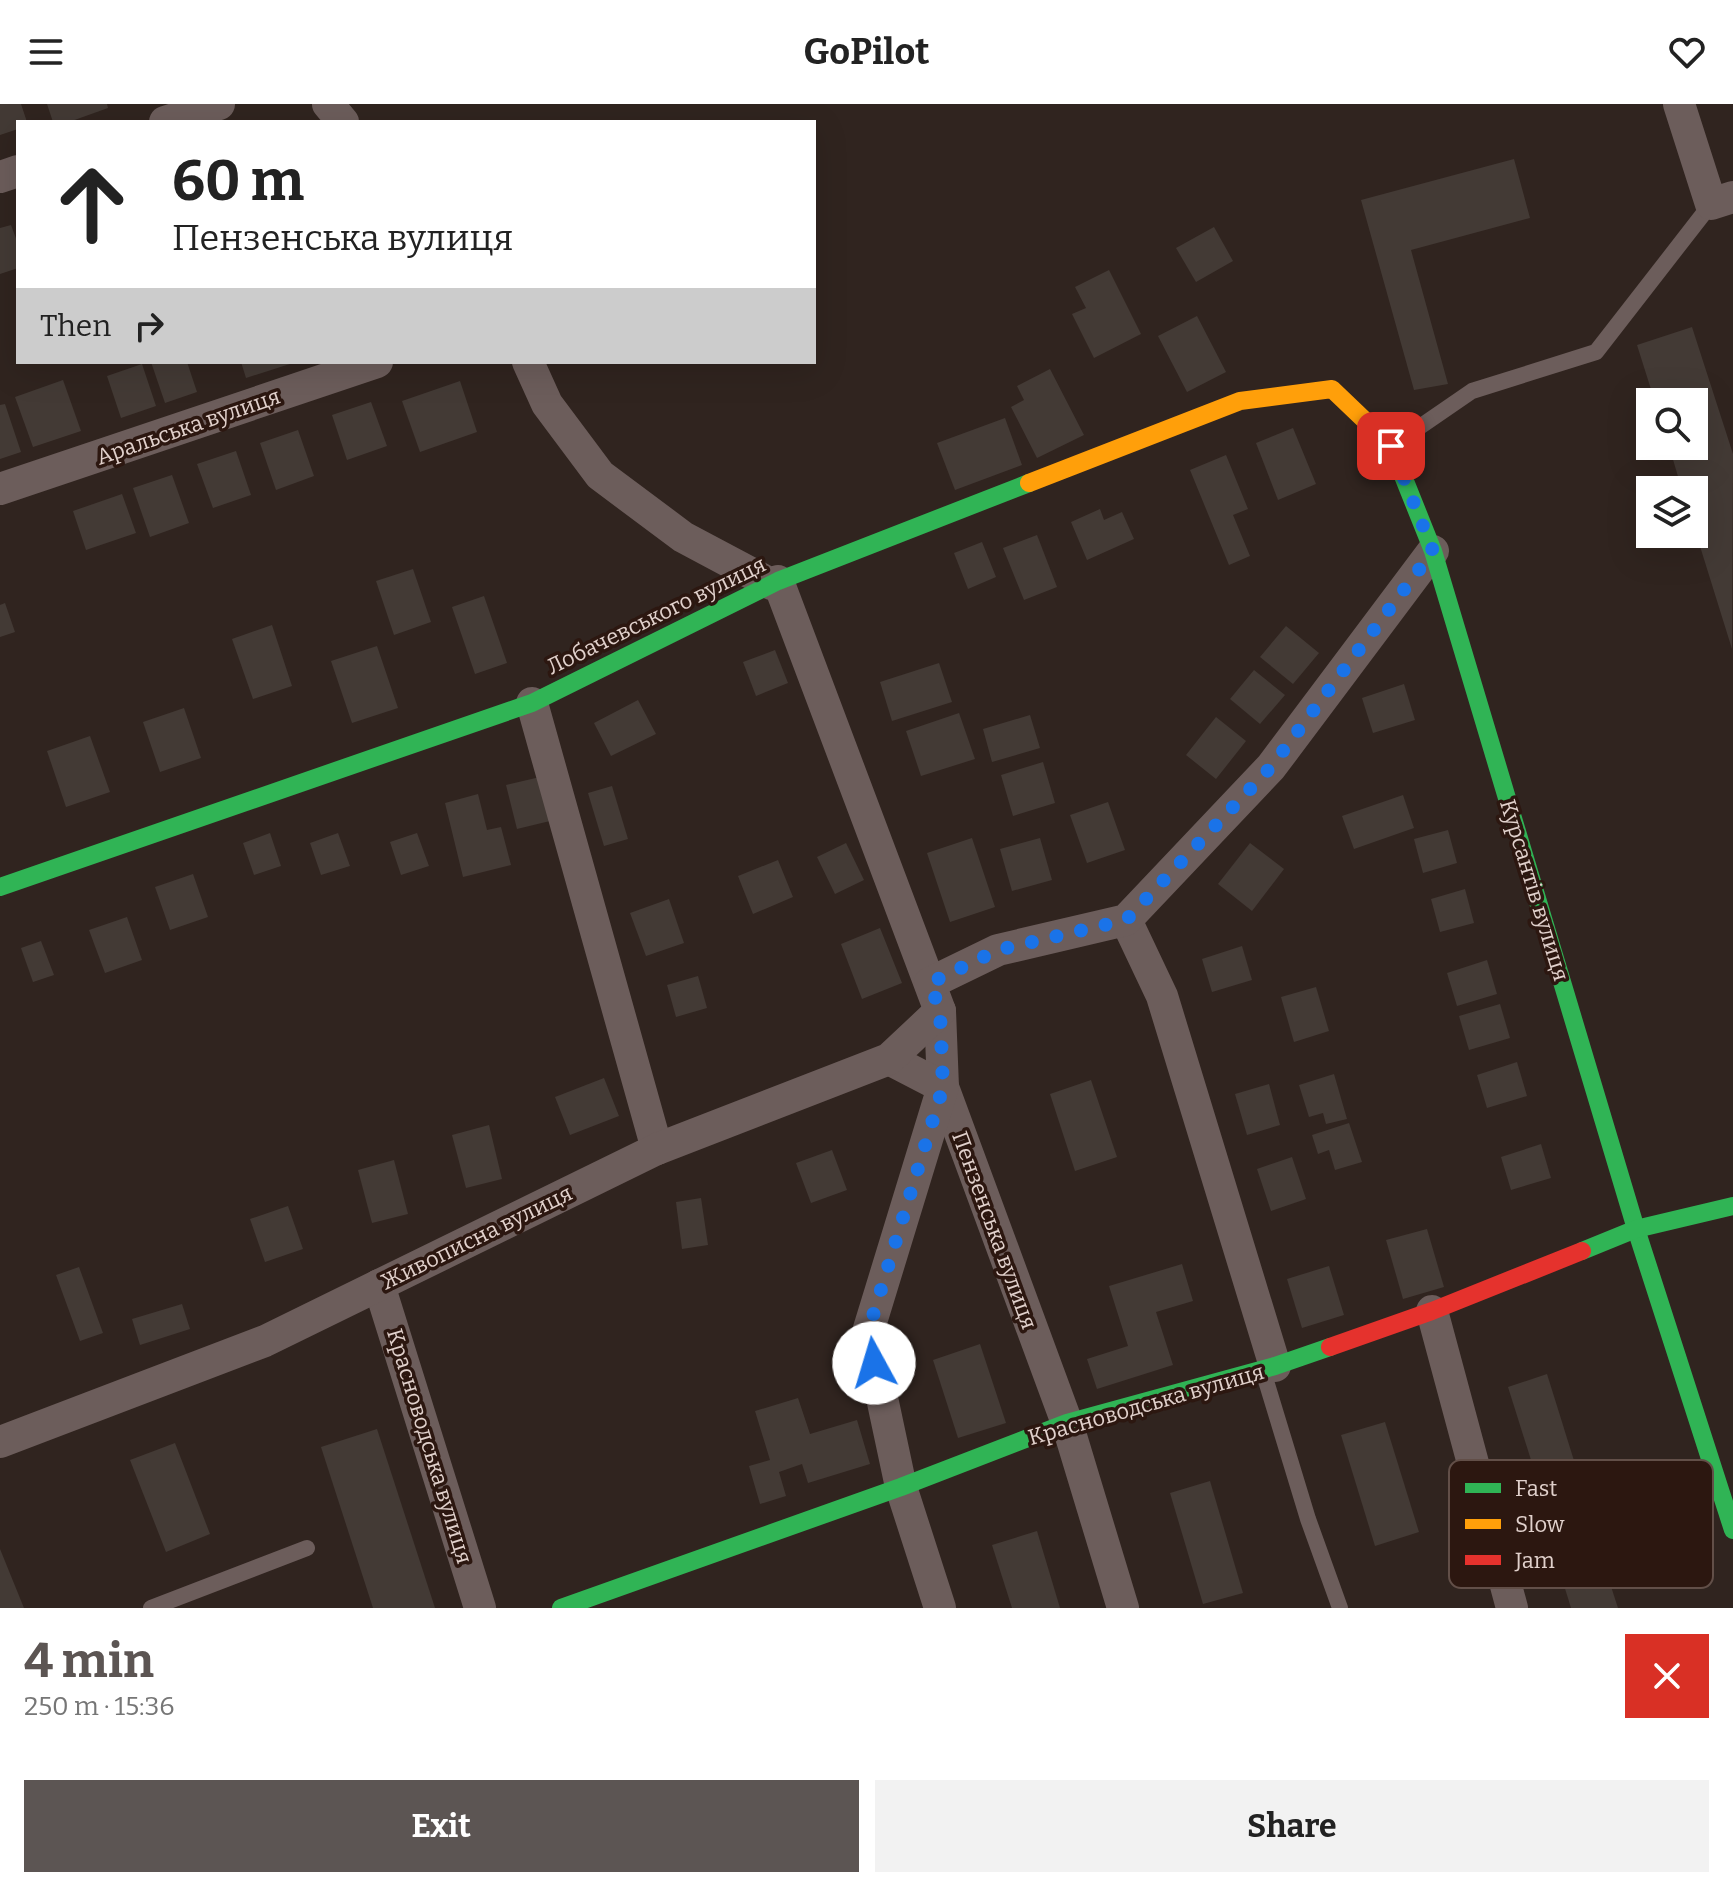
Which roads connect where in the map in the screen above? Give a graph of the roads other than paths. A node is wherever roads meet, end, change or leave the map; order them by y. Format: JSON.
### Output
{"nodes":[{"id":1,"x":219,"y":104,"type":"edge"},
{"id":2,"x":328,"y":104,"type":"edge"},
{"id":3,"x":1679,"y":104,"type":"edge"},
{"id":4,"x":171,"y":120,"type":"edge"},
{"id":5,"x":341,"y":120,"type":"edge"},
{"id":6,"x":1722,"y":201,"type":"edge"},
{"id":7,"x":371,"y":364,"type":"edge"},
{"id":8,"x":529,"y":364,"type":"edge"},
{"id":9,"x":1332,"y":389,"type":"joint"},
{"id":10,"x":1391,"y":446,"type":"junction"},
{"id":11,"x":0,"y":489,"type":"edge"},
{"id":12,"x":1433,"y":551,"type":"junction"},
{"id":13,"x":775,"y":583,"type":"junction"},
{"id":14,"x":532,"y":703,"type":"junction"},
{"id":15,"x":0,"y":887,"type":"edge"},
{"id":16,"x":1126,"y":920,"type":"junction"},
{"id":17,"x":935,"y":997,"type":"junction"},
{"id":18,"x":889,"y":1059,"type":"junction"},
{"id":19,"x":943,"y":1087,"type":"junction"},
{"id":20,"x":657,"y":1149,"type":"junction"},
{"id":21,"x":1733,"y":1206,"type":"edge"},
{"id":22,"x":1636,"y":1229,"type":"junction"},
{"id":23,"x":379,"y":1285,"type":"junction"},
{"id":24,"x":1432,"y":1311,"type":"junction"},
{"id":25,"x":1269,"y":1368,"type":"junction"},
{"id":26,"x":1067,"y":1423,"type":"junction"},
{"id":27,"x":0,"y":1442,"type":"edge"},
{"id":28,"x":1472,"y":1460,"type":"edge"},
{"id":29,"x":1710,"y":1460,"type":"edge"},
{"id":30,"x":1713,"y":1468,"type":"edge"},
{"id":31,"x":901,"y":1487,"type":"junction"},
{"id":32,"x":1733,"y":1530,"type":"edge"},
{"id":33,"x":307,"y":1548,"type":"dead end"},
{"id":34,"x":1507,"y":1588,"type":"edge"},
{"id":35,"x":576,"y":1606,"type":"edge"},
{"id":36,"x":151,"y":1608,"type":"edge"},
{"id":37,"x":480,"y":1608,"type":"edge"},
{"id":38,"x":940,"y":1608,"type":"edge"},
{"id":39,"x":1123,"y":1608,"type":"edge"},
{"id":40,"x":1340,"y":1608,"type":"edge"},
{"id":41,"x":1512,"y":1608,"type":"edge"}],
"edges":[{"from":1,"to":4,"type":"street"},
{"from":2,"to":5,"type":"street"},
{"from":3,"to":6,"type":"street"},
{"from":6,"to":10,"type":"lane"},
{"from":7,"to":11,"type":"street","name":"Аральська вулиця"},
{"from":8,"to":13,"type":"street"},
{"from":9,"to":10,"type":"street","name":"Курсантів вулиця"},
{"from":9,"to":13,"type":"street","name":"Лобачевського вулиця"},
{"from":10,"to":12,"type":"street","name":"Курсантів вулиця"},
{"from":12,"to":16,"type":"street"},
{"from":12,"to":22,"type":"street","name":"Курсантів вулиця"},
{"from":13,"to":14,"type":"street","name":"Лобачевського вулиця"},
{"from":13,"to":17,"type":"street","name":"Пензенська вулиця"},
{"from":14,"to":15,"type":"street","name":"Лобачевського вулиця"},
{"from":14,"to":20,"type":"street"},
{"from":16,"to":17,"type":"street"},
{"from":16,"to":25,"type":"street"},
{"from":17,"to":18,"type":"street","name":"Живописна вулиця"},
{"from":17,"to":19,"type":"street","name":"Пензенська вулиця"},
{"from":18,"to":19,"type":"street"},
{"from":18,"to":20,"type":"street","name":"Живописна вулиця"},
{"from":19,"to":26,"type":"street","name":"Пензенська вулиця"},
{"from":19,"to":31,"type":"street"},
{"from":20,"to":23,"type":"street","name":"Живописна вулиця"},
{"from":21,"to":22,"type":"street","name":"Красноводська вулиця"},
{"from":22,"to":24,"type":"street","name":"Красноводська вулиця"},
{"from":22,"to":29,"type":"street","name":"Курсантів вулиця"},
{"from":23,"to":27,"type":"street","name":"Живописна вулиця"},
{"from":23,"to":37,"type":"street","name":"Красноводська вулиця"},
{"from":24,"to":25,"type":"street","name":"Красноводська вулиця"},
{"from":24,"to":28,"type":"street"},
{"from":25,"to":26,"type":"street","name":"Красноводська вулиця"},
{"from":25,"to":40,"type":"lane"},
{"from":26,"to":31,"type":"street","name":"Красноводська вулиця"},
{"from":26,"to":39,"type":"street","name":"Пензенська вулиця"},
{"from":30,"to":32,"type":"street","name":"Курсантів вулиця"},
{"from":31,"to":35,"type":"street","name":"Красноводська вулиця"},
{"from":31,"to":38,"type":"street"},
{"from":33,"to":36,"type":"lane"},
{"from":34,"to":41,"type":"street"}]}
